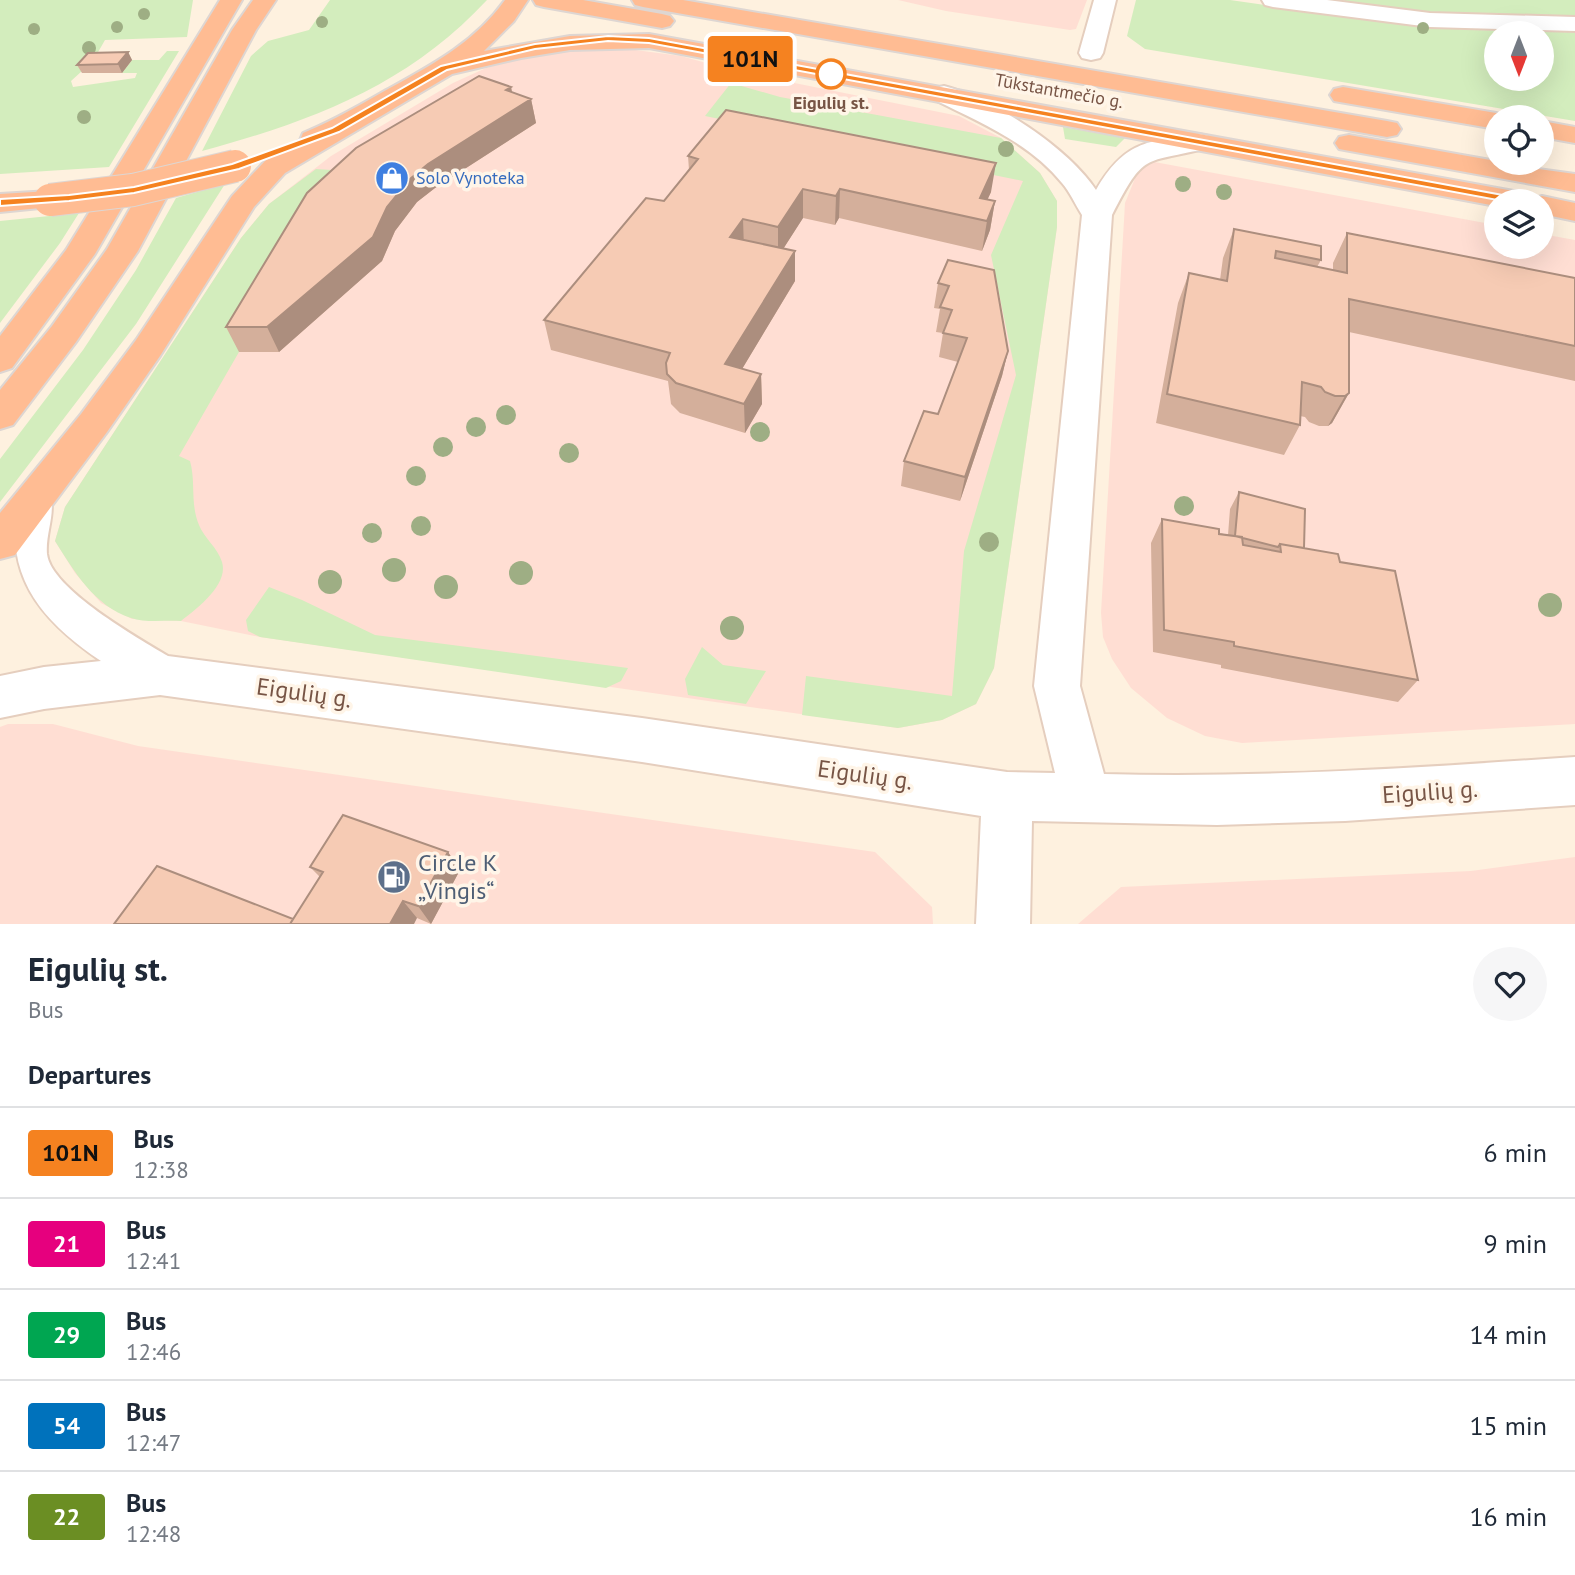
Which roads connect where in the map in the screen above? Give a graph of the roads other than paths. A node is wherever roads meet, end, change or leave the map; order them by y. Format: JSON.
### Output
{"nodes":[{"id":1,"x":231,"y":0,"type":"edge"},
{"id":2,"x":265,"y":0,"type":"edge"},
{"id":3,"x":517,"y":0,"type":"edge"},
{"id":4,"x":544,"y":0,"type":"edge"},
{"id":5,"x":643,"y":0,"type":"edge"},
{"id":6,"x":769,"y":0,"type":"edge"},
{"id":7,"x":1105,"y":0,"type":"edge"},
{"id":8,"x":1273,"y":0,"type":"edge"},
{"id":9,"x":1575,"y":24,"type":"edge"},
{"id":10,"x":1010,"y":40,"type":"dead end"},
{"id":11,"x":1064,"y":48,"type":"dead end"},
{"id":12,"x":1091,"y":53,"type":"junction"},
{"id":13,"x":1118,"y":57,"type":"dead end"},
{"id":14,"x":444,"y":68,"type":"junction"},
{"id":15,"x":1322,"y":91,"type":"dead end"},
{"id":16,"x":944,"y":94,"type":"junction"},
{"id":17,"x":1484,"y":119,"type":"edge"},
{"id":18,"x":335,"y":130,"type":"junction"},
{"id":19,"x":1554,"y":131,"type":"edge"},
{"id":20,"x":1575,"y":135,"type":"edge"},
{"id":21,"x":1198,"y":142,"type":"junction"},
{"id":22,"x":1484,"y":146,"type":"edge"},
{"id":23,"x":1554,"y":158,"type":"edge"},
{"id":24,"x":1575,"y":162,"type":"edge"},
{"id":25,"x":1575,"y":183,"type":"edge"},
{"id":26,"x":1484,"y":195,"type":"edge"},
{"id":27,"x":0,"y":203,"type":"edge"},
{"id":28,"x":1554,"y":208,"type":"edge"},
{"id":29,"x":1575,"y":212,"type":"edge"},
{"id":30,"x":1097,"y":215,"type":"junction"},
{"id":31,"x":0,"y":360,"type":"edge"},
{"id":32,"x":0,"y":416,"type":"edge"},
{"id":33,"x":34,"y":502,"type":"junction"},
{"id":34,"x":0,"y":543,"type":"edge"},
{"id":35,"x":160,"y":675,"type":"junction"},
{"id":36,"x":0,"y":697,"type":"edge"},
{"id":37,"x":1575,"y":780,"type":"edge"},
{"id":38,"x":1007,"y":796,"type":"junction"},
{"id":39,"x":1086,"y":798,"type":"junction"},
{"id":40,"x":1003,"y":924,"type":"edge"}],
"edges":[{"from":1,"to":31,"type":"highway"},
{"from":2,"to":32,"type":"highway"},
{"from":3,"to":14,"type":"highway"},
{"from":4,"to":25,"type":"highway","name":"Tūkstantmečio g."},
{"from":5,"to":22,"type":"highway","name":"Tūkstantmečio g."},
{"from":6,"to":10,"type":"highway"},
{"from":7,"to":12,"type":"street"},
{"from":8,"to":9,"type":"street"},
{"from":11,"to":12,"type":"highway"},
{"from":12,"to":13,"type":"highway"},
{"from":14,"to":16,"type":"highway"},
{"from":14,"to":18,"type":"highway"},
{"from":15,"to":17,"type":"highway"},
{"from":16,"to":21,"type":"highway"},
{"from":16,"to":30,"type":"street"},
{"from":18,"to":27,"type":"highway","bridge":true},
{"from":18,"to":33,"type":"highway"},
{"from":19,"to":20,"type":"highway"},
{"from":21,"to":26,"type":"highway"},
{"from":21,"to":30,"type":"street"},
{"from":23,"to":24,"type":"highway"},
{"from":28,"to":29,"type":"highway"},
{"from":30,"to":39,"type":"street"},
{"from":33,"to":34,"type":"highway"},
{"from":33,"to":35,"type":"street","name":"Eigulių g."},
{"from":35,"to":36,"type":"street","name":"Eigulių g."},
{"from":35,"to":38,"type":"street","name":"Eigulių g."},
{"from":37,"to":39,"type":"street","name":"Eigulių g."},
{"from":38,"to":39,"type":"street","name":"Eigulių g."},
{"from":38,"to":40,"type":"street"}]}
